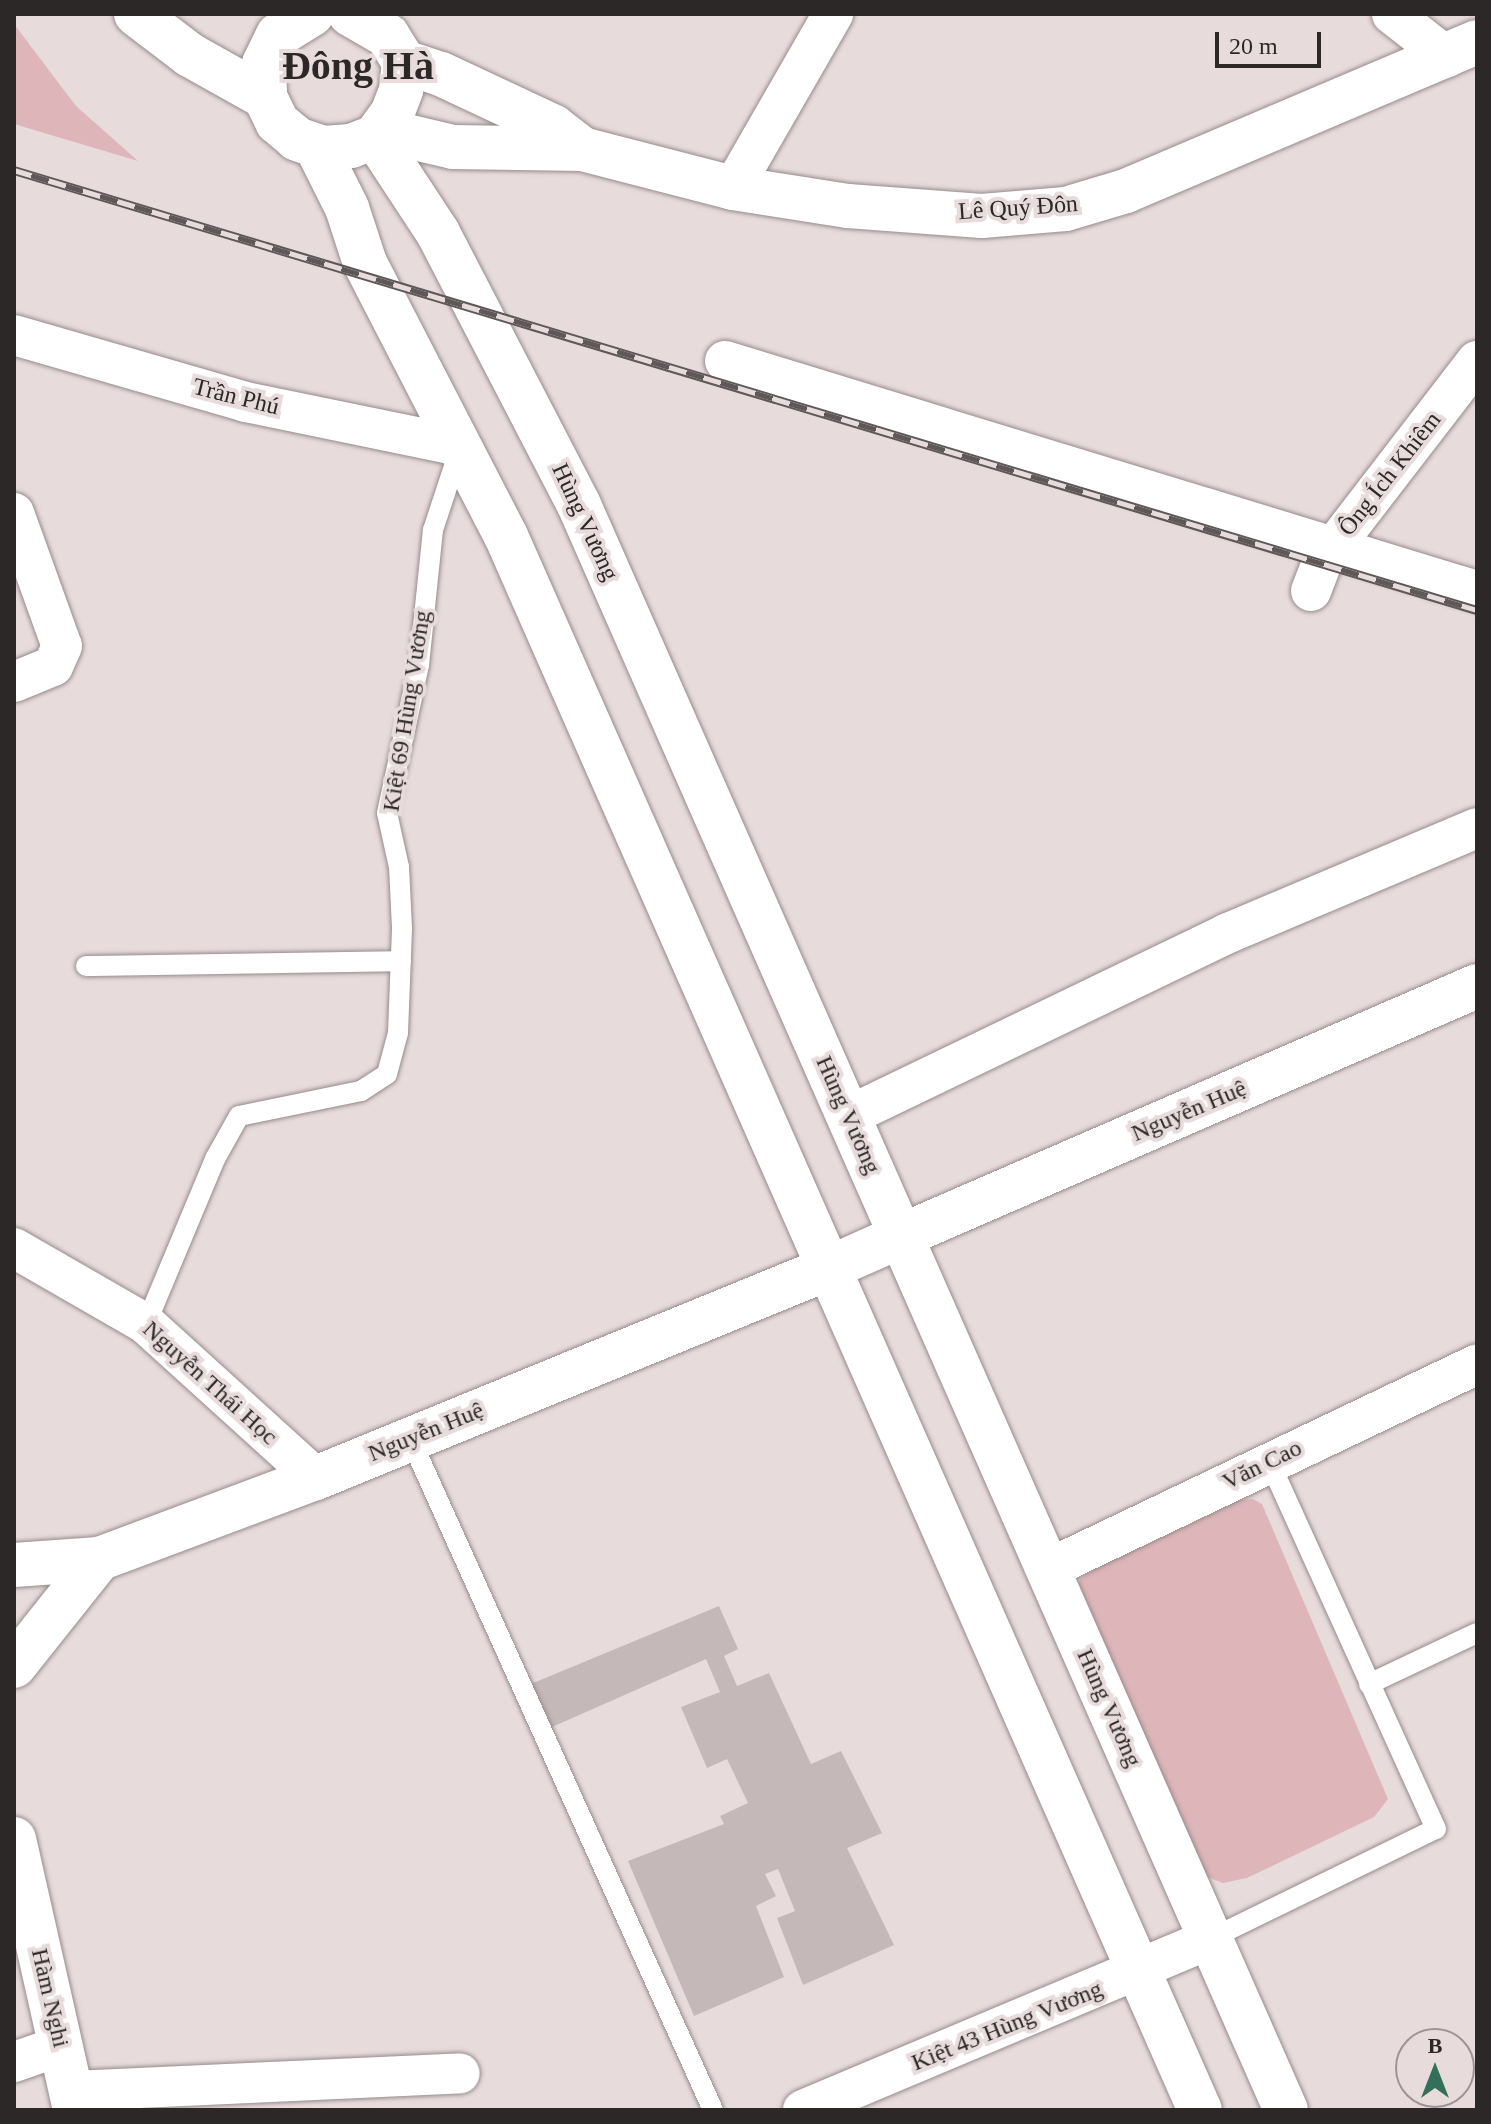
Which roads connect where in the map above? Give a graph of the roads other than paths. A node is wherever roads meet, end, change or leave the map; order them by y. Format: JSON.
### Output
{"nodes":[{"id":1,"x":136,"y":14,"type":"edge"},
{"id":2,"x":305,"y":14,"type":"edge"},
{"id":3,"x":350,"y":14,"type":"edge"},
{"id":4,"x":404,"y":14,"type":"edge"},
{"id":5,"x":833,"y":14,"type":"edge"},
{"id":6,"x":1392,"y":14,"type":"edge"},
{"id":7,"x":1462,"y":49,"type":"edge"},
{"id":8,"x":404,"y":62,"type":"junction"},
{"id":9,"x":265,"y":97,"type":"junction"},
{"id":10,"x":375,"y":137,"type":"junction"},
{"id":11,"x":316,"y":146,"type":"junction"},
{"id":12,"x":582,"y":149,"type":"junction"},
{"id":13,"x":733,"y":188,"type":"junction"},
{"id":14,"x":14,"y":335,"type":"edge"},
{"id":15,"x":725,"y":361,"type":"dead end"},
{"id":16,"x":1477,"y":361,"type":"edge"},
{"id":17,"x":461,"y":446,"type":"junction"},
{"id":18,"x":16,"y":527,"type":"edge"},
{"id":19,"x":1333,"y":547,"type":"junction"},
{"id":20,"x":1311,"y":591,"type":"dead end"},
{"id":21,"x":1477,"y":591,"type":"edge"},
{"id":22,"x":14,"y":682,"type":"edge"},
{"id":23,"x":1477,"y":828,"type":"edge"},
{"id":24,"x":401,"y":961,"type":"junction"},
{"id":25,"x":86,"y":966,"type":"dead end"},
{"id":26,"x":1477,"y":986,"type":"edge"},
{"id":27,"x":848,"y":1116,"type":"junction"},
{"id":28,"x":901,"y":1236,"type":"junction"},
{"id":29,"x":14,"y":1248,"type":"edge"},
{"id":30,"x":829,"y":1268,"type":"junction"},
{"id":31,"x":146,"y":1324,"type":"junction"},
{"id":32,"x":1477,"y":1364,"type":"edge"},
{"id":33,"x":410,"y":1438,"type":"junction"},
{"id":34,"x":1269,"y":1461,"type":"junction"},
{"id":35,"x":316,"y":1478,"type":"junction"},
{"id":36,"x":99,"y":1559,"type":"junction"},
{"id":37,"x":14,"y":1565,"type":"edge"},
{"id":38,"x":1048,"y":1569,"type":"junction"},
{"id":39,"x":1477,"y":1633,"type":"edge"},
{"id":40,"x":14,"y":1666,"type":"edge"},
{"id":41,"x":1369,"y":1684,"type":"junction"},
{"id":42,"x":14,"y":1839,"type":"edge"},
{"id":43,"x":1210,"y":1939,"type":"junction"},
{"id":44,"x":1140,"y":1972,"type":"junction"},
{"id":45,"x":60,"y":2046,"type":"junction"},
{"id":46,"x":14,"y":2062,"type":"edge"},
{"id":47,"x":460,"y":2073,"type":"dead end"},
{"id":48,"x":73,"y":2101,"type":"edge"},
{"id":49,"x":713,"y":2110,"type":"edge"},
{"id":50,"x":803,"y":2110,"type":"edge"},
{"id":51,"x":1200,"y":2110,"type":"edge"},
{"id":52,"x":1286,"y":2110,"type":"edge"}],
"edges":[{"from":1,"to":9,"type":"main road"},
{"from":2,"to":9,"type":"main road"},
{"from":3,"to":8,"type":"main road"},
{"from":4,"to":8,"type":"main road"},
{"from":5,"to":13,"type":"street"},
{"from":6,"to":7,"type":"street"},
{"from":7,"to":13,"type":"main road","name":"Lê Quý Đôn"},
{"from":8,"to":10,"type":"main road"},
{"from":8,"to":12,"type":"main road","name":"Lê Quý Đôn"},
{"from":9,"to":11,"type":"main road"},
{"from":10,"to":11,"type":"main road","name":"Lê Quý Đôn"},
{"from":10,"to":12,"type":"main road","name":"Lê Quý Đôn"},
{"from":10,"to":27,"type":"main road","name":"Hùng Vương"},
{"from":11,"to":17,"type":"main road"},
{"from":12,"to":13,"type":"main road","name":"Lê Quý Đôn"},
{"from":14,"to":17,"type":"street","name":"Trần Phú"},
{"from":15,"to":19,"type":"street"},
{"from":16,"to":19,"type":"street","name":"Ông Ích Khiêm"},
{"from":17,"to":24,"type":"lane","name":"Kiệt 69 Hùng Vương"},
{"from":17,"to":30,"type":"main road"},
{"from":18,"to":22,"type":"street"},
{"from":19,"to":20,"type":"street","name":"Ông Ích Khiêm"},
{"from":19,"to":21,"type":"street"},
{"from":23,"to":27,"type":"street"},
{"from":24,"to":25,"type":"lane"},
{"from":24,"to":31,"type":"lane","name":"Kiệt 69 Hùng Vương"},
{"from":26,"to":28,"type":"main road","name":"Nguyễn Huệ"},
{"from":27,"to":28,"type":"main road","name":"Hùng Vương"},
{"from":28,"to":30,"type":"main road","name":"Nguyễn Huệ"},
{"from":28,"to":38,"type":"main road","name":"Hùng Vương"},
{"from":29,"to":31,"type":"street","name":"Nguyễn Thái Học"},
{"from":30,"to":33,"type":"main road","name":"Nguyễn Huệ"},
{"from":30,"to":44,"type":"main road"},
{"from":31,"to":35,"type":"street","name":"Nguyễn Thái Học"},
{"from":32,"to":34,"type":"street","name":"Văn Cao"},
{"from":33,"to":35,"type":"main road","name":"Nguyễn Huệ"},
{"from":33,"to":49,"type":"lane"},
{"from":34,"to":38,"type":"street","name":"Văn Cao"},
{"from":34,"to":41,"type":"lane"},
{"from":35,"to":36,"type":"main road","name":"Nguyễn Huệ"},
{"from":36,"to":37,"type":"main road","name":"Nguyễn Huệ"},
{"from":36,"to":40,"type":"main road"},
{"from":38,"to":43,"type":"main road","name":"Hùng Vương"},
{"from":39,"to":41,"type":"lane"},
{"from":41,"to":43,"type":"lane"},
{"from":42,"to":45,"type":"main road","name":"Hàm Nghi"},
{"from":43,"to":44,"type":"street","name":"Kiệt 43 Hùng Vương"},
{"from":43,"to":52,"type":"main road","name":"Hùng Vương"},
{"from":44,"to":50,"type":"street","name":"Kiệt 43 Hùng Vương"},
{"from":44,"to":51,"type":"main road"},
{"from":45,"to":46,"type":"street"},
{"from":45,"to":48,"type":"main road","name":"Hàm Nghi"},
{"from":47,"to":48,"type":"street"}]}
